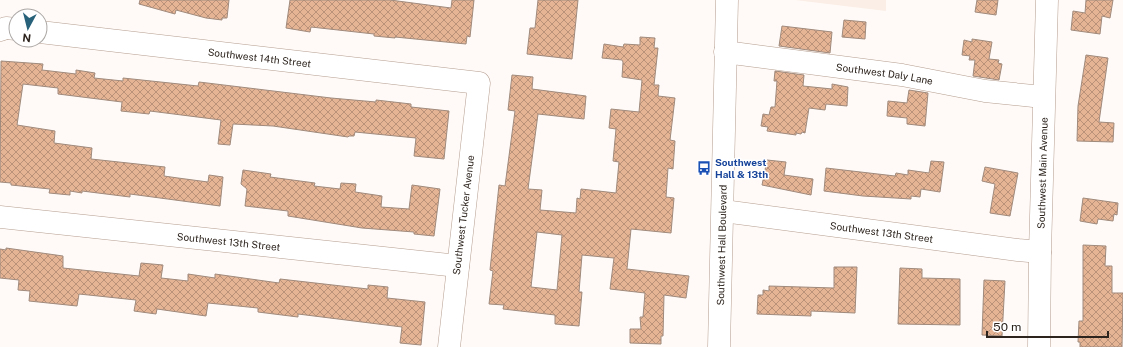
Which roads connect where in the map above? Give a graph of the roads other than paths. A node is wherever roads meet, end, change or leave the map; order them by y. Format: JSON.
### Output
{"nodes":[{"id":1,"x":727,"y":0,"type":"edge"},
{"id":2,"x":1047,"y":0,"type":"edge"},
{"id":3,"x":48,"y":33,"type":"edge"},
{"id":4,"x":725,"y":52,"type":"junction"},
{"id":5,"x":479,"y":84,"type":"joint"},
{"id":6,"x":1043,"y":97,"type":"junction"},
{"id":7,"x":723,"y":211,"type":"junction"},
{"id":8,"x":0,"y":217,"type":"edge"},
{"id":9,"x":1040,"y":252,"type":"junction"},
{"id":10,"x":458,"y":266,"type":"junction"},
{"id":11,"x":449,"y":347,"type":"edge"},
{"id":12,"x":719,"y":347,"type":"edge"},
{"id":13,"x":1040,"y":347,"type":"edge"}],
"edges":[{"from":1,"to":4,"type":"street","name":"Southwest Hall Boulevard"},
{"from":2,"to":6,"type":"street","name":"Southwest Main Avenue"},
{"from":3,"to":5,"type":"street","name":"Southwest 14th Street"},
{"from":4,"to":6,"type":"street","name":"Southwest Daly Lane"},
{"from":4,"to":7,"type":"street","name":"Southwest Hall Boulevard"},
{"from":5,"to":10,"type":"street","name":"Southwest Tucker Avenue"},
{"from":6,"to":9,"type":"street","name":"Southwest Main Avenue"},
{"from":7,"to":9,"type":"street","name":"Southwest 13th Street"},
{"from":7,"to":12,"type":"street","name":"Southwest Hall Boulevard"},
{"from":8,"to":10,"type":"street","name":"Southwest 13th Street"},
{"from":9,"to":13,"type":"street","name":"Southwest Main Avenue"},
{"from":10,"to":11,"type":"street","name":"Southwest Tucker Avenue"}]}
